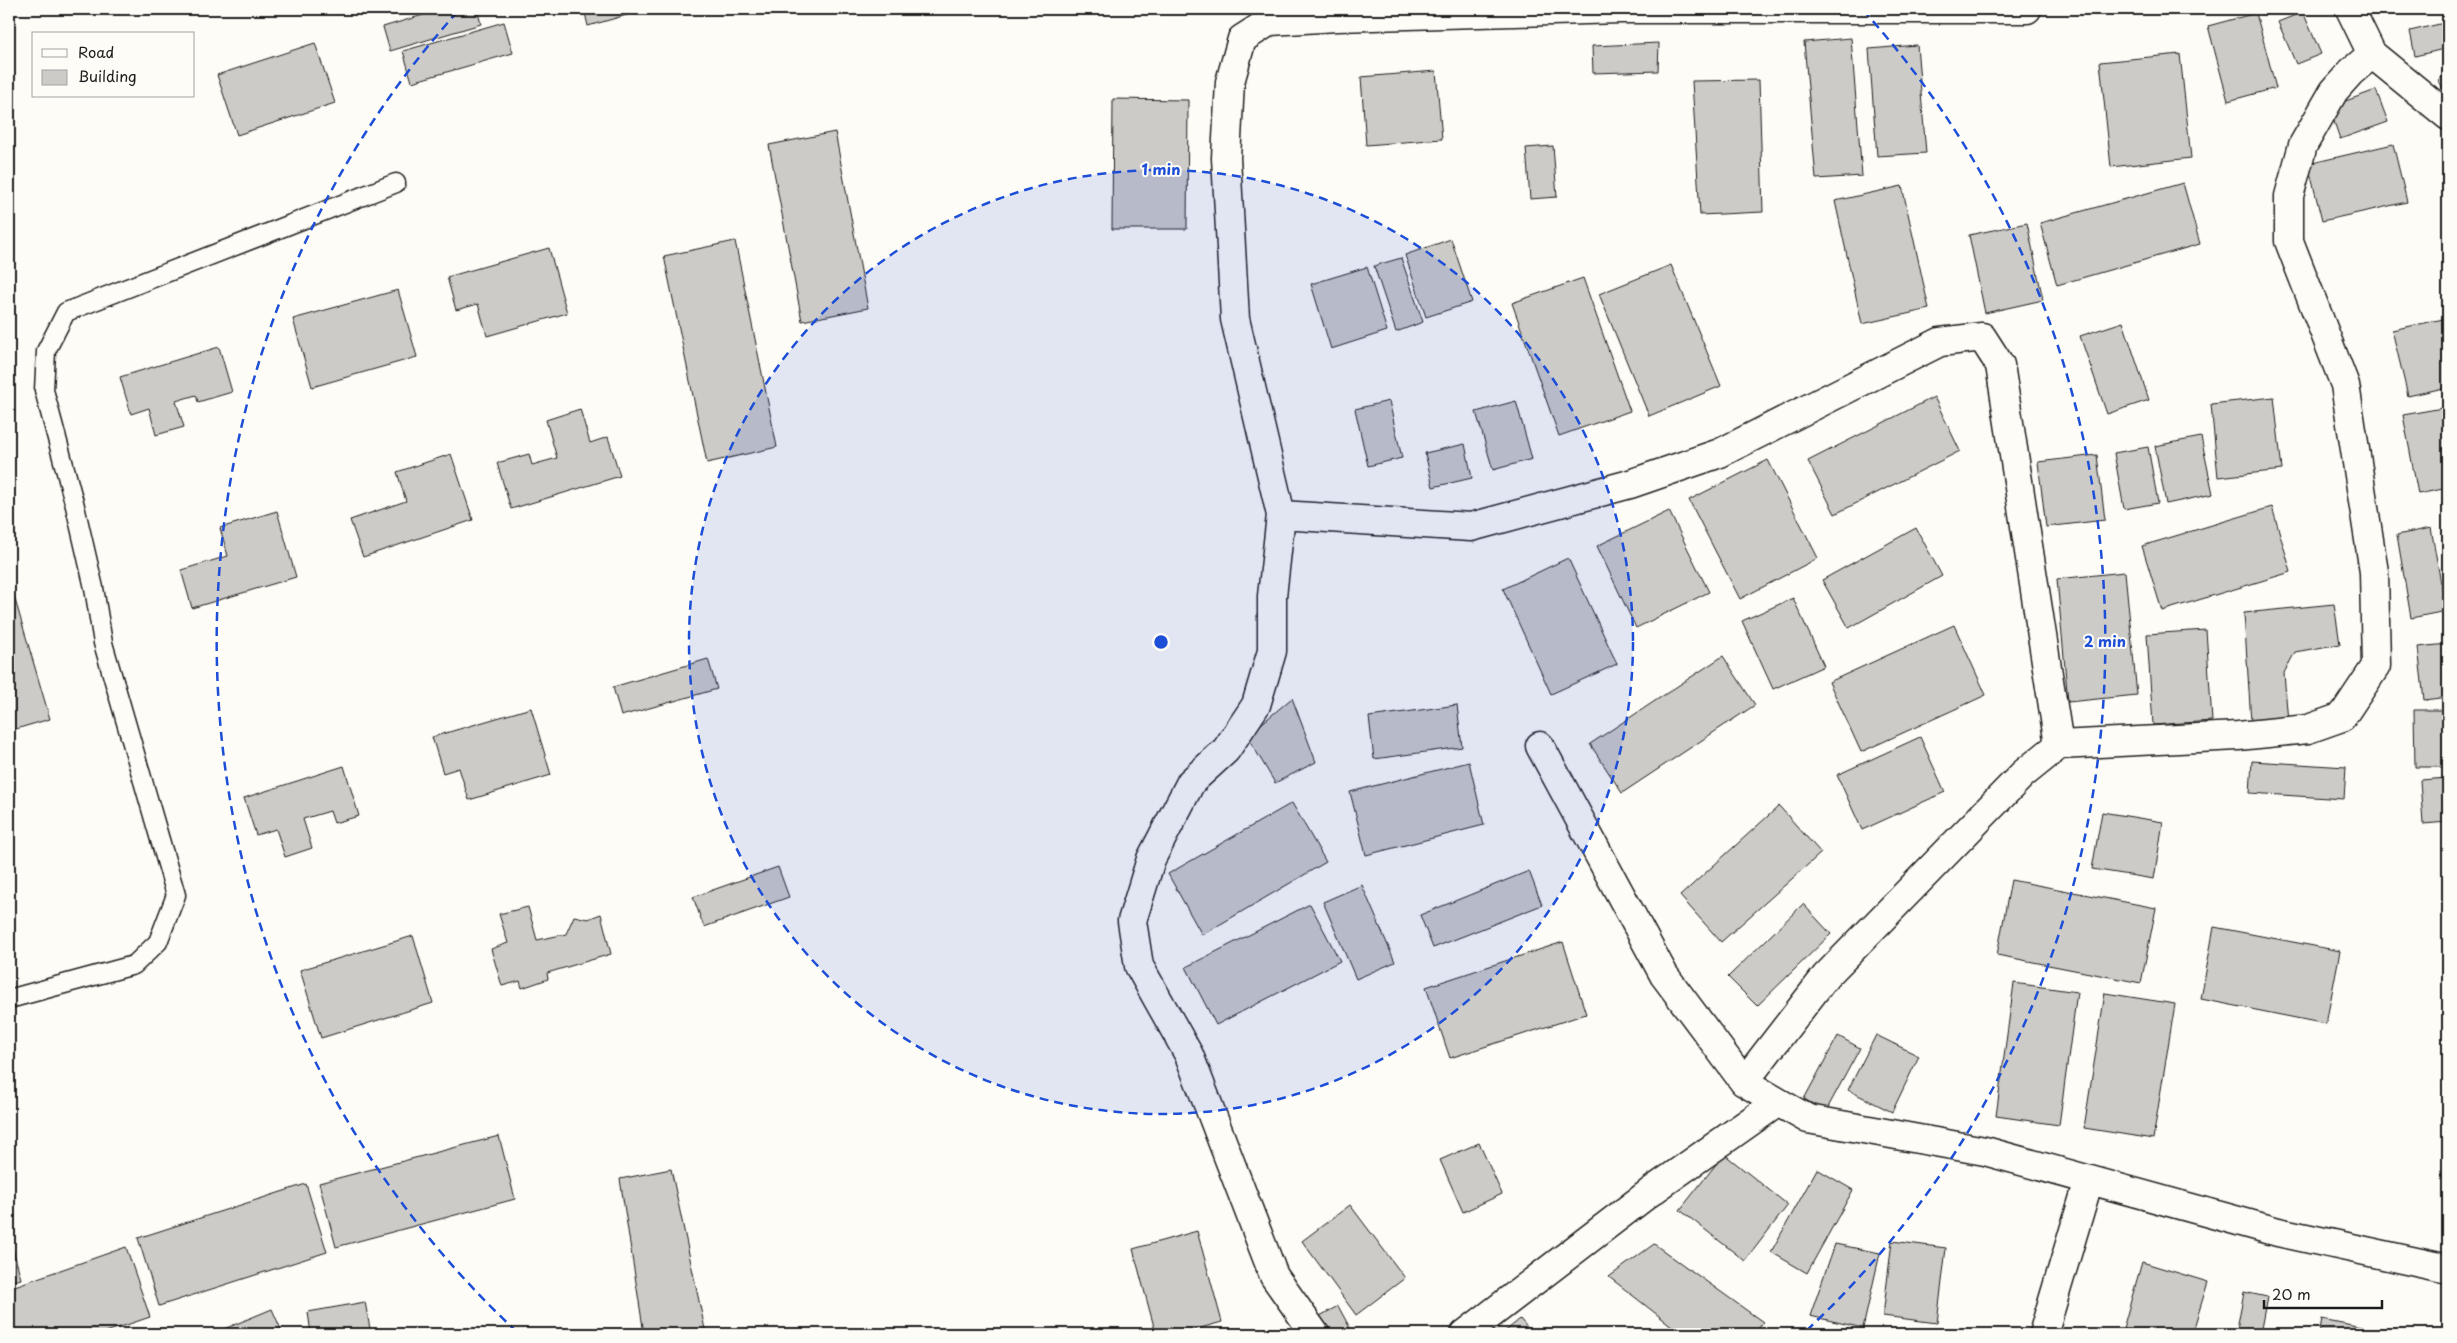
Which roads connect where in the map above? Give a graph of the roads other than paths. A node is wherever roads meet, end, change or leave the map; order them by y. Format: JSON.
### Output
{"nodes":[{"id":1,"x":2027,"y":9,"type":"edge"},
{"id":2,"x":2350,"y":9,"type":"edge"},
{"id":3,"x":2372,"y":54,"type":"junction"},
{"id":4,"x":2448,"y":116,"type":"edge"},
{"id":5,"x":396,"y":183,"type":"dead end"},
{"id":6,"x":1281,"y":514,"type":"junction"},
{"id":7,"x":2059,"y":745,"type":"junction"},
{"id":8,"x":1540,"y":746,"type":"dead end"},
{"id":9,"x":9,"y":999,"type":"edge"},
{"id":10,"x":1744,"y":1082,"type":"junction"},
{"id":11,"x":1778,"y":1102,"type":"junction"},
{"id":12,"x":2089,"y":1180,"type":"junction"},
{"id":13,"x":2448,"y":1269,"type":"edge"},
{"id":14,"x":1315,"y":1334,"type":"edge"},
{"id":15,"x":1465,"y":1334,"type":"edge"},
{"id":16,"x":2043,"y":1334,"type":"edge"}],
"edges":[{"from":1,"to":6,"type":"street"},
{"from":2,"to":3,"type":"street"},
{"from":3,"to":4,"type":"street"},
{"from":3,"to":7,"type":"street"},
{"from":5,"to":9,"type":"lane"},
{"from":6,"to":7,"type":"street"},
{"from":6,"to":14,"type":"street"},
{"from":7,"to":10,"type":"street"},
{"from":8,"to":10,"type":"street"},
{"from":10,"to":11,"type":"street"},
{"from":11,"to":12,"type":"street"},
{"from":11,"to":15,"type":"street"},
{"from":12,"to":13,"type":"street"},
{"from":12,"to":16,"type":"street"}]}
